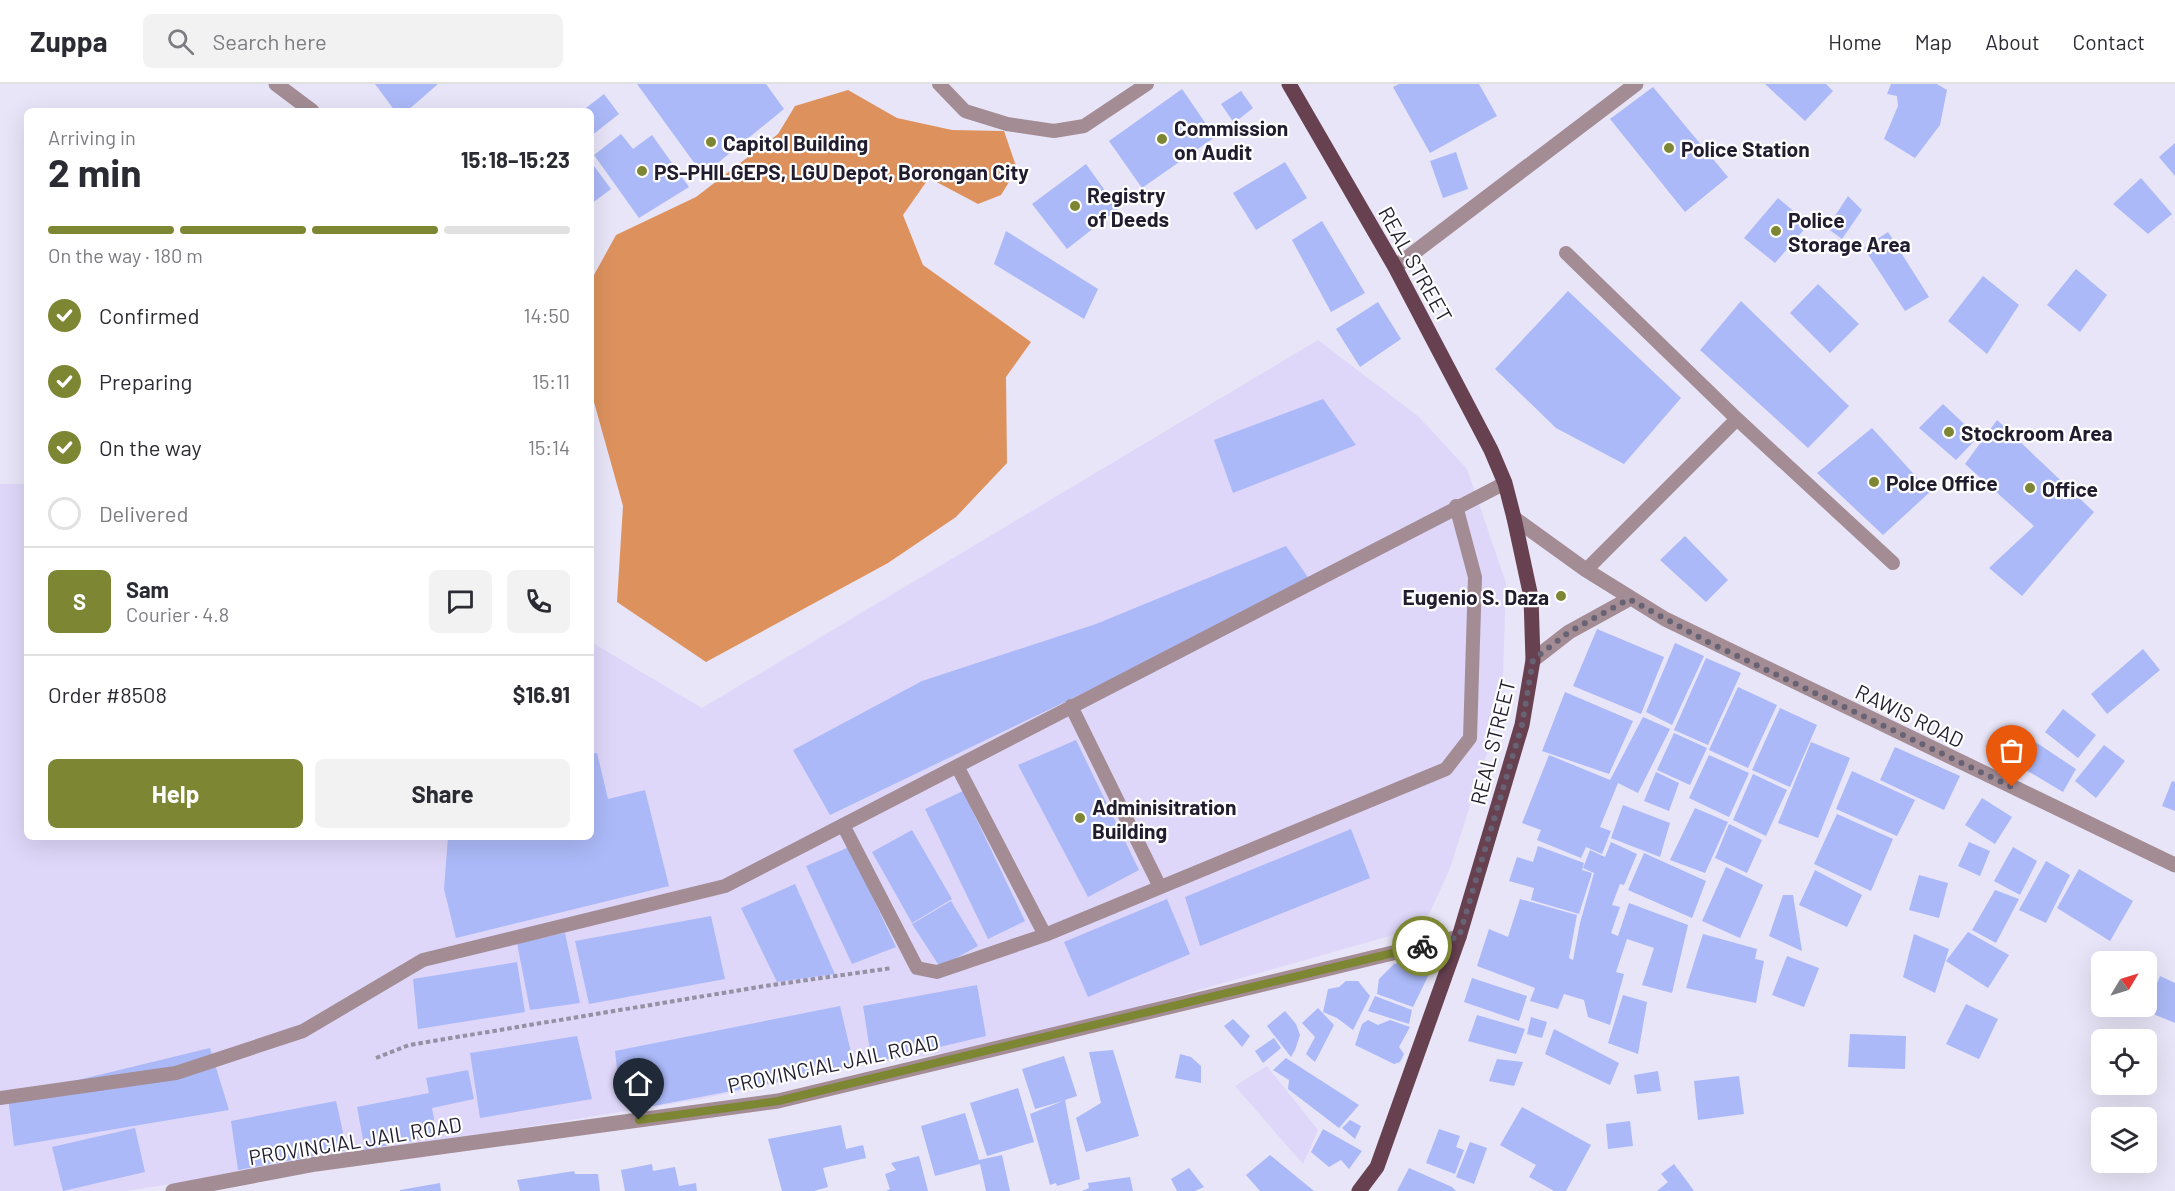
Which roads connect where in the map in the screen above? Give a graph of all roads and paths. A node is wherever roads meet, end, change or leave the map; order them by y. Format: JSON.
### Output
{"nodes":[{"id":1,"x":276,"y":84,"type":"edge"},
{"id":2,"x":939,"y":84,"type":"edge"},
{"id":3,"x":1147,"y":84,"type":"edge"},
{"id":4,"x":1289,"y":84,"type":"edge"},
{"id":5,"x":1636,"y":84,"type":"edge"},
{"id":6,"x":308,"y":108,"type":"edge"},
{"id":7,"x":1566,"y":254,"type":"dead end"},
{"id":8,"x":1395,"y":267,"type":"junction"},
{"id":9,"x":1737,"y":419,"type":"junction"},
{"id":10,"x":1505,"y":483,"type":"junction"},
{"id":11,"x":1456,"y":506,"type":"junction"},
{"id":12,"x":1514,"y":518,"type":"junction"},
{"id":13,"x":1893,"y":563,"type":"dead end"},
{"id":14,"x":1586,"y":570,"type":"junction"},
{"id":15,"x":1629,"y":599,"type":"junction"},
{"id":16,"x":1533,"y":660,"type":"junction"},
{"id":17,"x":1071,"y":706,"type":"junction"},
{"id":18,"x":957,"y":766,"type":"junction"},
{"id":19,"x":843,"y":825,"type":"junction"},
{"id":20,"x":2175,"y":865,"type":"edge"},
{"id":21,"x":1160,"y":887,"type":"junction"},
{"id":22,"x":1045,"y":935,"type":"junction"},
{"id":23,"x":1459,"y":937,"type":"junction"},
{"id":24,"x":917,"y":968,"type":"junction"},
{"id":25,"x":375,"y":1058,"type":"dead end"},
{"id":26,"x":0,"y":1098,"type":"edge"},
{"id":27,"x":172,"y":1191,"type":"edge"},
{"id":28,"x":1359,"y":1191,"type":"edge"}],
"edges":[{"from":1,"to":6,"type":"street"},
{"from":2,"to":3,"type":"lane"},
{"from":4,"to":8,"type":"main road","name":"REAL STREET"},
{"from":5,"to":8,"type":"street"},
{"from":7,"to":9,"type":"lane"},
{"from":8,"to":10,"type":"main road","name":"REAL STREET"},
{"from":9,"to":13,"type":"lane"},
{"from":9,"to":14,"type":"lane"},
{"from":10,"to":11,"type":"lane"},
{"from":10,"to":12,"type":"main road","name":"REAL STREET"},
{"from":11,"to":17,"type":"lane"},
{"from":11,"to":21,"type":"lane"},
{"from":12,"to":14,"type":"street","name":"RAWIS ROAD"},
{"from":12,"to":16,"type":"main road","name":"REAL STREET"},
{"from":14,"to":15,"type":"street","name":"RAWIS ROAD"},
{"from":15,"to":16,"type":"street"},
{"from":15,"to":20,"type":"street","name":"RAWIS ROAD"},
{"from":16,"to":23,"type":"main road","name":"REAL STREET"},
{"from":17,"to":18,"type":"lane"},
{"from":17,"to":21,"type":"lane"},
{"from":18,"to":19,"type":"lane"},
{"from":18,"to":22,"type":"lane"},
{"from":19,"to":24,"type":"lane"},
{"from":19,"to":26,"type":"lane"},
{"from":21,"to":22,"type":"lane"},
{"from":22,"to":24,"type":"lane"},
{"from":23,"to":27,"type":"street","name":"PROVINCIAL JAIL ROAD"},
{"from":23,"to":28,"type":"main road","name":"REAL STREET"},
{"from":24,"to":25,"type":"path"}]}
